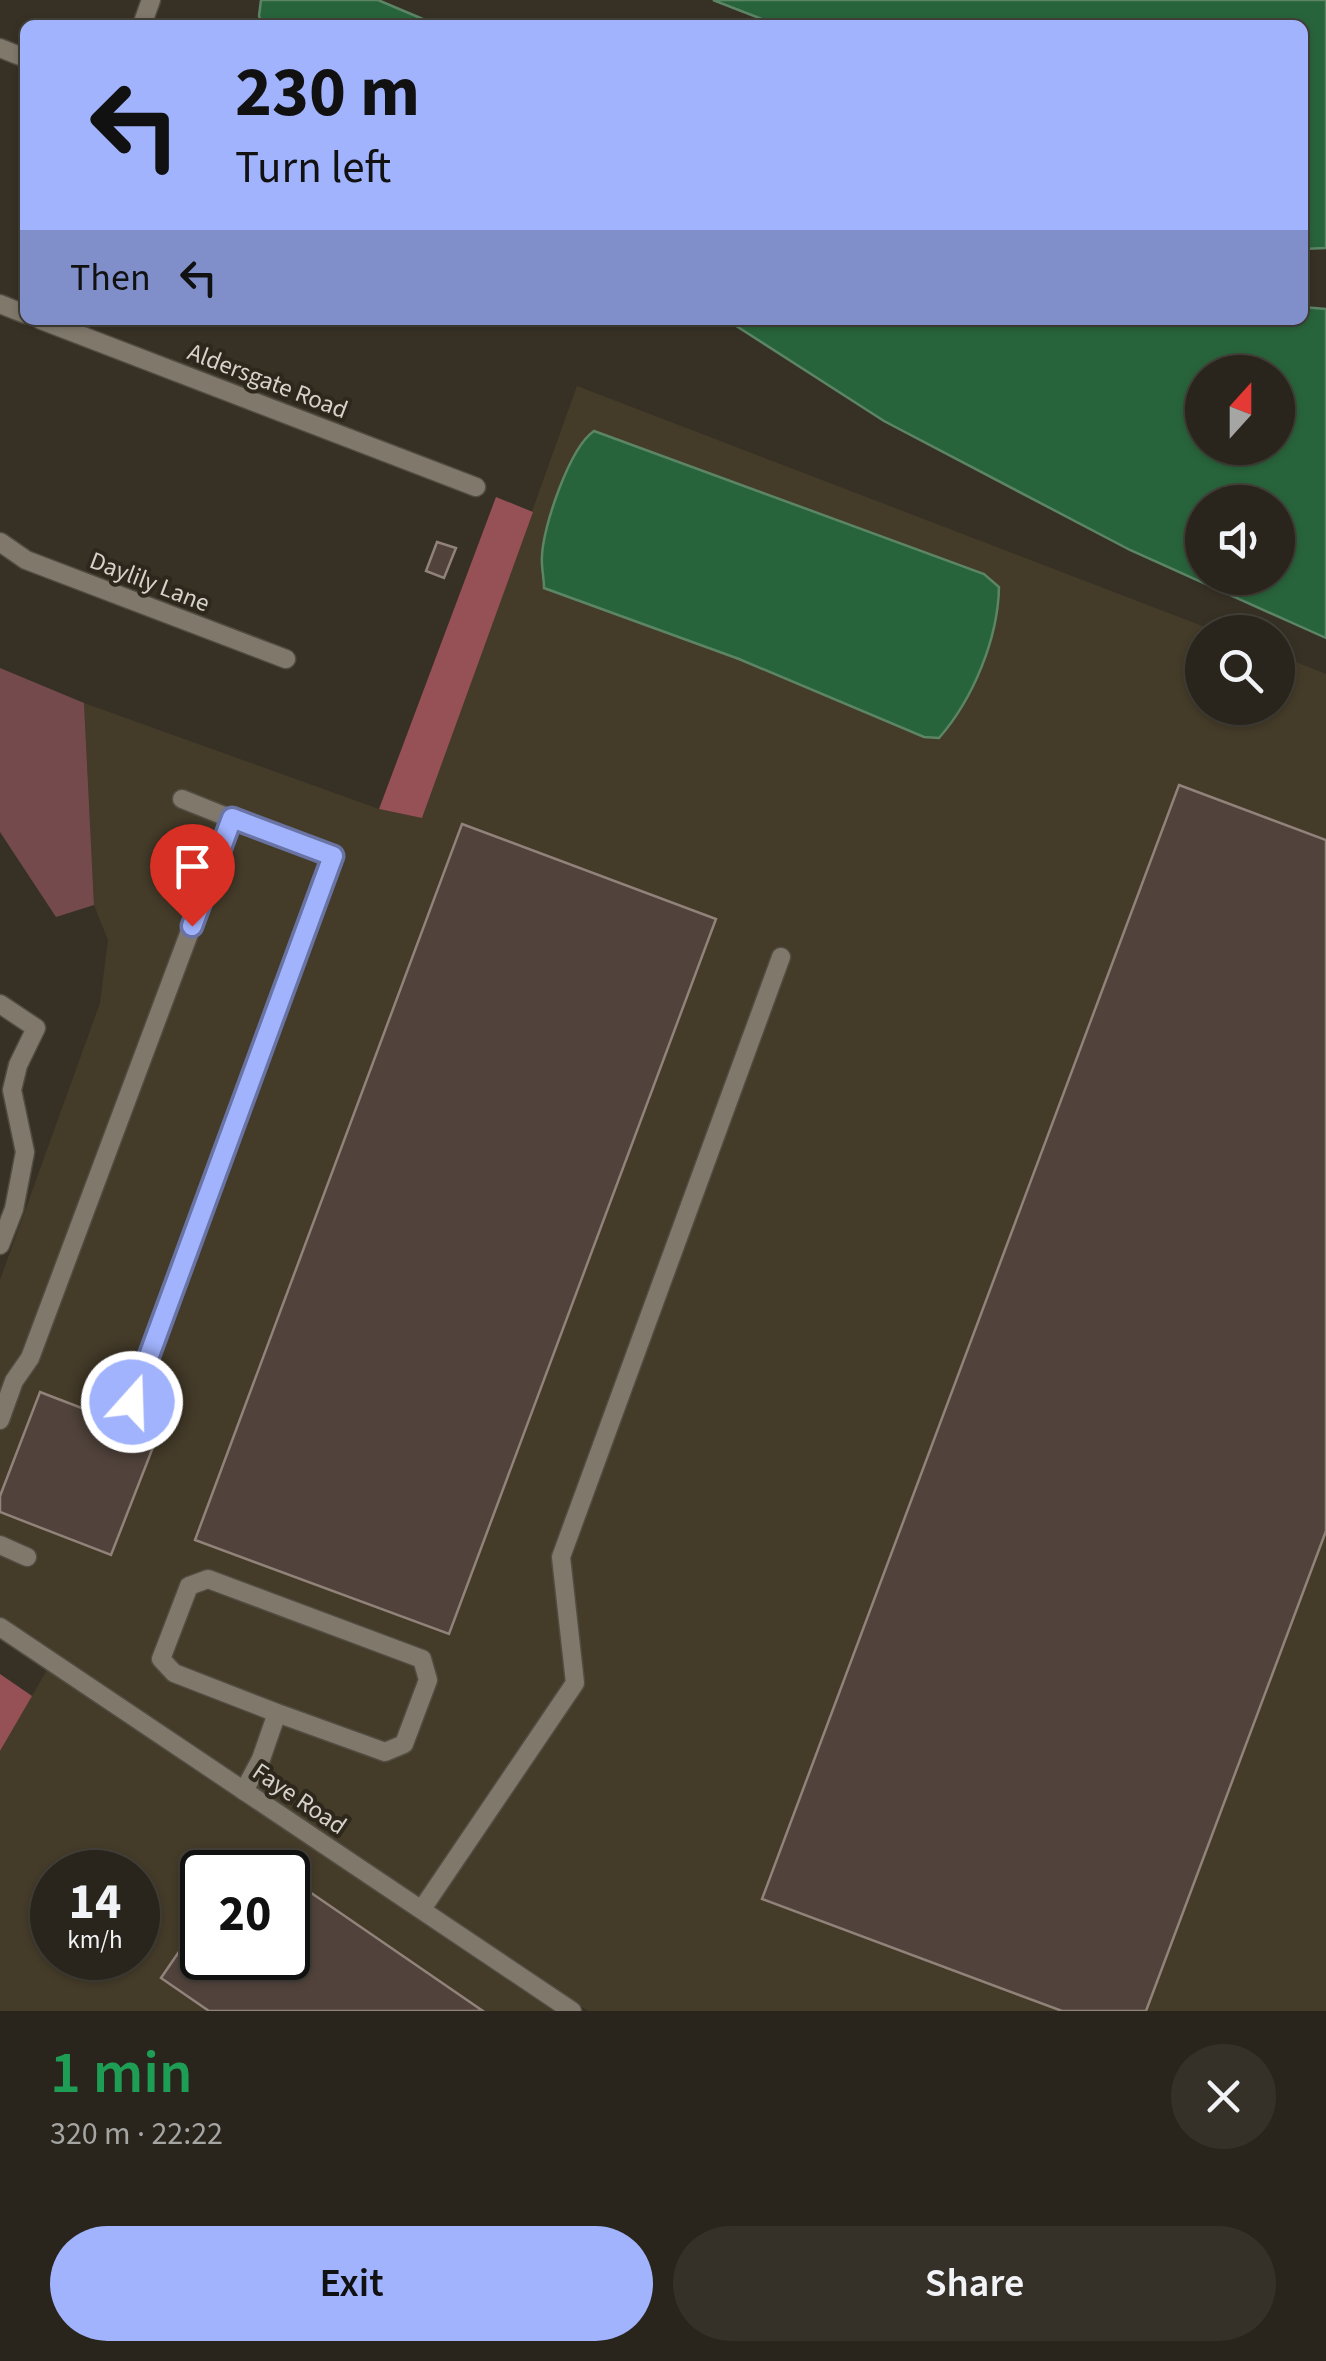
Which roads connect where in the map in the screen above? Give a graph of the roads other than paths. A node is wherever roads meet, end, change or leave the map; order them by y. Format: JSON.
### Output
{"nodes":[{"id":1,"x":54,"y":325,"type":"edge"},
{"id":2,"x":476,"y":487,"type":"dead end"},
{"id":3,"x":0,"y":542,"type":"edge"},
{"id":4,"x":286,"y":659,"type":"dead end"},
{"id":5,"x":182,"y":799,"type":"dead end"},
{"id":6,"x":232,"y":818,"type":"junction"},
{"id":7,"x":781,"y":957,"type":"dead end"},
{"id":8,"x":0,"y":1004,"type":"edge"},
{"id":9,"x":0,"y":1106,"type":"edge"},
{"id":10,"x":20,"y":1121,"type":"junction"},
{"id":11,"x":1,"y":1239,"type":"edge"},
{"id":12,"x":132,"y":1402,"type":"dead end"},
{"id":13,"x":0,"y":1420,"type":"edge"},
{"id":14,"x":0,"y":1545,"type":"edge"},
{"id":15,"x":28,"y":1557,"type":"dead end"},
{"id":16,"x":0,"y":1627,"type":"edge"},
{"id":17,"x":277,"y":1713,"type":"junction"},
{"id":18,"x":244,"y":1791,"type":"junction"},
{"id":19,"x":422,"y":1908,"type":"junction"},
{"id":20,"x":572,"y":2011,"type":"edge"}],
"edges":[{"from":1,"to":2,"type":"street","name":"Aldersgate Road"},
{"from":3,"to":4,"type":"street","name":"Daylily Lane"},
{"from":5,"to":6,"type":"street"},
{"from":6,"to":12,"type":"street"},
{"from":6,"to":13,"type":"street"},
{"from":7,"to":19,"type":"street"},
{"from":8,"to":10,"type":"street"},
{"from":9,"to":10,"type":"street"},
{"from":10,"to":11,"type":"street"},
{"from":14,"to":15,"type":"street"},
{"from":16,"to":18,"type":"street","name":"Faye Road"},
{"from":17,"to":17,"type":"street"},
{"from":17,"to":18,"type":"street"},
{"from":18,"to":19,"type":"street","name":"Faye Road"},
{"from":19,"to":20,"type":"street","name":"Faye Road"}]}
